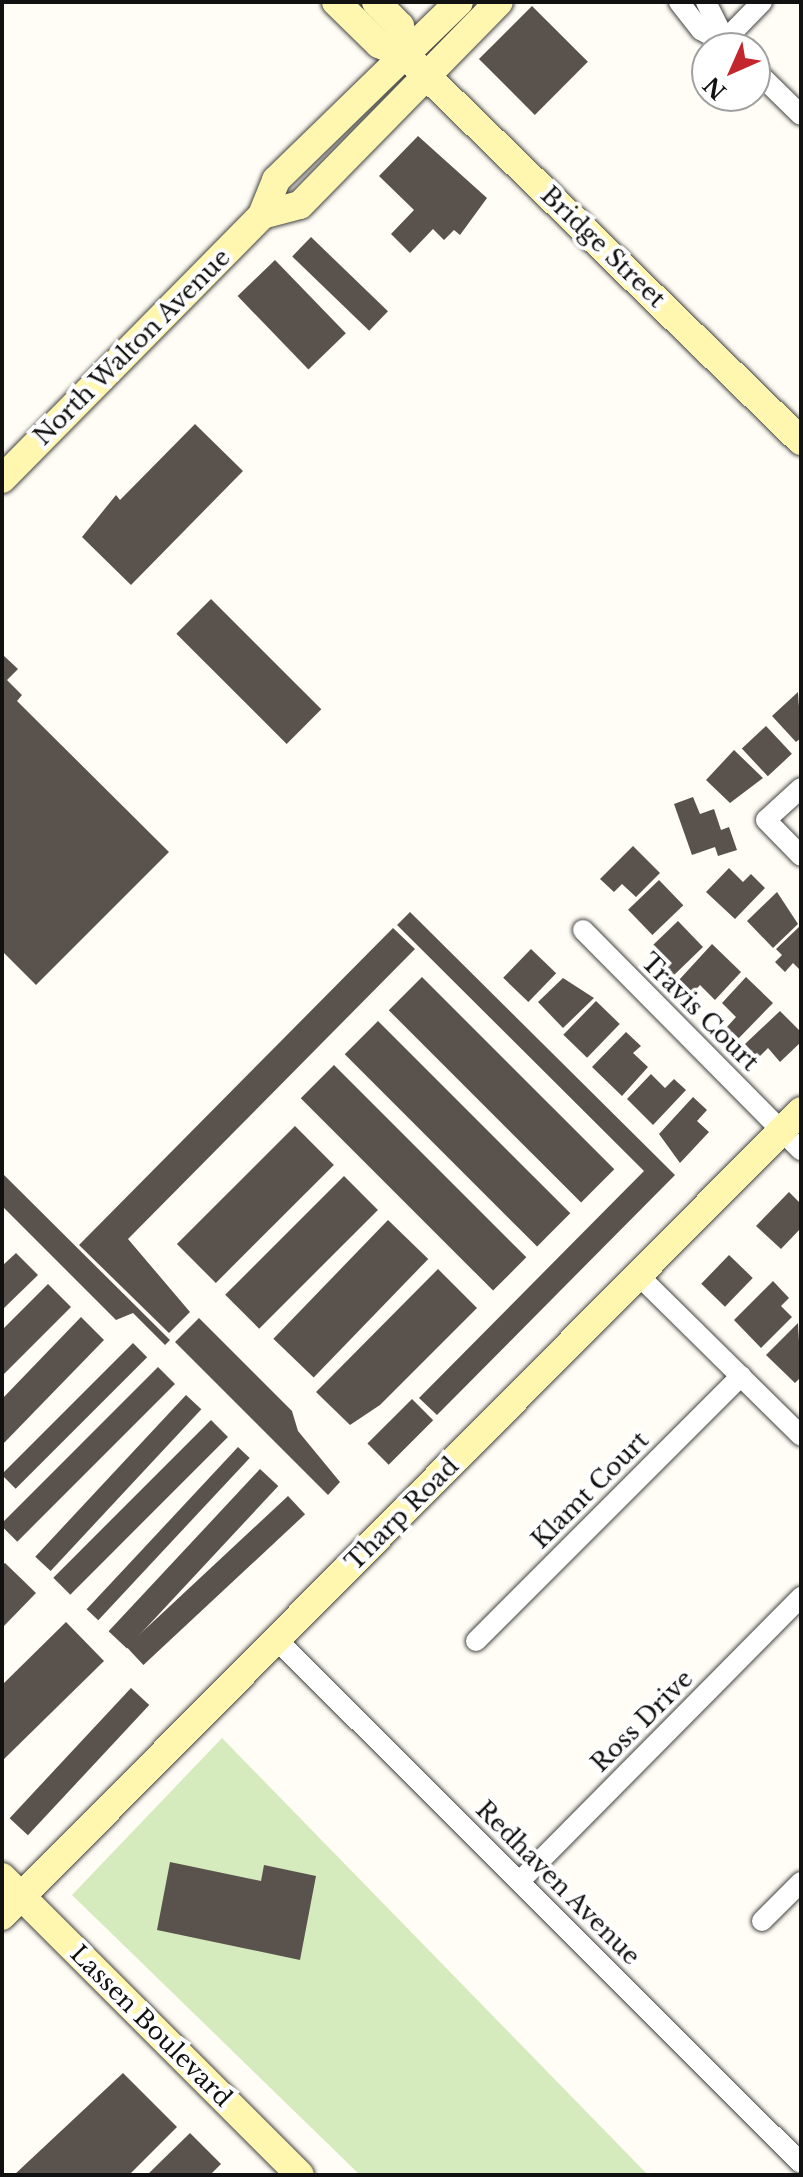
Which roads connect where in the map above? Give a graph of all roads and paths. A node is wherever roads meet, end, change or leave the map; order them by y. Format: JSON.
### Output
{"nodes":[{"id":1,"x":336,"y":2,"type":"edge"},
{"id":2,"x":376,"y":2,"type":"edge"},
{"id":3,"x":459,"y":2,"type":"edge"},
{"id":4,"x":499,"y":2,"type":"edge"},
{"id":5,"x":679,"y":2,"type":"edge"},
{"id":6,"x":706,"y":2,"type":"edge"},
{"id":7,"x":762,"y":2,"type":"edge"},
{"id":8,"x":705,"y":32,"type":"edge"},
{"id":9,"x":722,"y":32,"type":"edge"},
{"id":10,"x":738,"y":32,"type":"edge"},
{"id":11,"x":405,"y":55,"type":"junction"},
{"id":12,"x":428,"y":77,"type":"junction"},
{"id":13,"x":771,"y":86,"type":"edge"},
{"id":14,"x":801,"y":115,"type":"edge"},
{"id":15,"x":262,"y":215,"type":"junction"},
{"id":16,"x":801,"y":441,"type":"edge"},
{"id":17,"x":2,"y":479,"type":"edge"},
{"id":18,"x":801,"y":788,"type":"edge"},
{"id":19,"x":801,"y":856,"type":"edge"},
{"id":20,"x":583,"y":930,"type":"dead end"},
{"id":21,"x":794,"y":1131,"type":"edge"},
{"id":22,"x":638,"y":1275,"type":"junction"},
{"id":23,"x":741,"y":1376,"type":"junction"},
{"id":24,"x":801,"y":1436,"type":"edge"},
{"id":25,"x":801,"y":1597,"type":"edge"},
{"id":26,"x":277,"y":1640,"type":"junction"},
{"id":27,"x":476,"y":1641,"type":"dead end"},
{"id":28,"x":520,"y":1881,"type":"junction"},
{"id":29,"x":801,"y":1882,"type":"edge"},
{"id":30,"x":9,"y":1897,"type":"edge"},
{"id":31,"x":762,"y":1921,"type":"dead end"},
{"id":32,"x":801,"y":2163,"type":"edge"},
{"id":33,"x":300,"y":2175,"type":"edge"}],
"edges":[{"from":1,"to":11,"type":"street","name":"Bridge Street"},
{"from":2,"to":11,"type":"street","name":"Bridge Street"},
{"from":3,"to":11,"type":"street","name":"North Walton Avenue"},
{"from":4,"to":12,"type":"street"},
{"from":5,"to":8,"type":"street"},
{"from":6,"to":9,"type":"street"},
{"from":7,"to":10,"type":"street"},
{"from":11,"to":12,"type":"street","name":"Bridge Street"},
{"from":11,"to":15,"type":"street","name":"North Walton Avenue"},
{"from":12,"to":15,"type":"street"},
{"from":12,"to":16,"type":"street","name":"Bridge Street"},
{"from":13,"to":14,"type":"street"},
{"from":15,"to":17,"type":"street","name":"North Walton Avenue"},
{"from":18,"to":19,"type":"street"},
{"from":20,"to":21,"type":"street","name":"Travis Court"},
{"from":21,"to":22,"type":"street","name":"Tharp Road"},
{"from":22,"to":23,"type":"street"},
{"from":22,"to":26,"type":"street","name":"Tharp Road"},
{"from":23,"to":24,"type":"street"},
{"from":23,"to":27,"type":"street","name":"Klamt Court"},
{"from":25,"to":28,"type":"street","name":"Ross Drive"},
{"from":26,"to":28,"type":"street","name":"Redhaven Avenue"},
{"from":26,"to":30,"type":"street","name":"Tharp Road"},
{"from":28,"to":32,"type":"street","name":"Redhaven Avenue"},
{"from":29,"to":31,"type":"street"},
{"from":30,"to":33,"type":"street","name":"Lassen Boulevard"}]}
